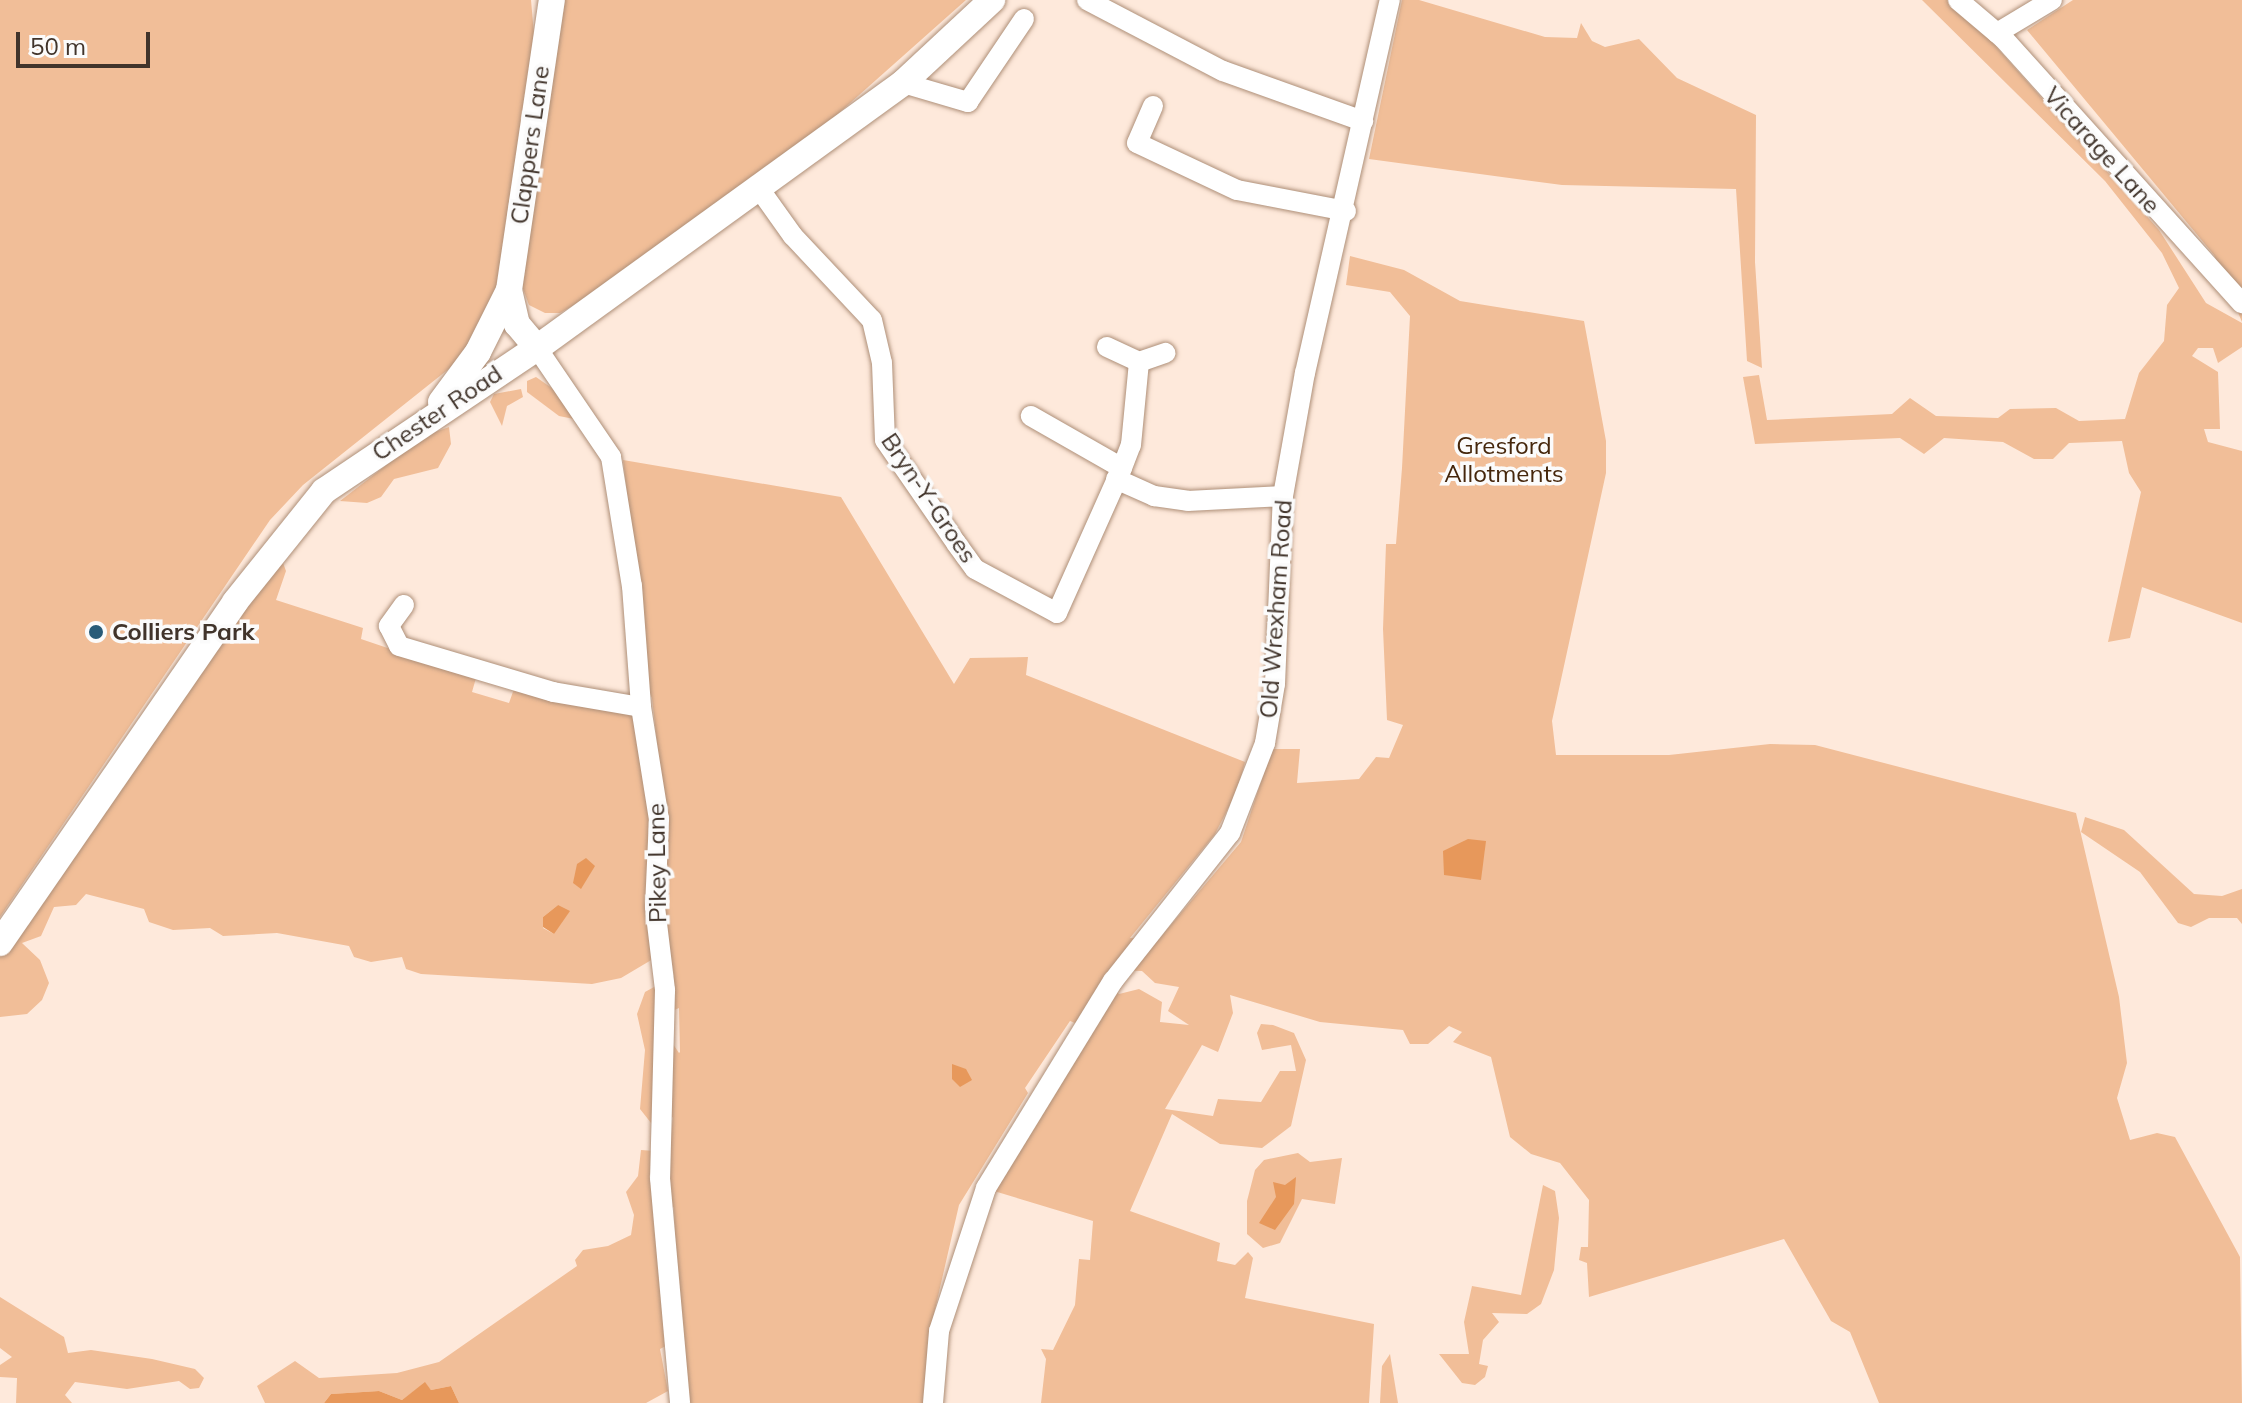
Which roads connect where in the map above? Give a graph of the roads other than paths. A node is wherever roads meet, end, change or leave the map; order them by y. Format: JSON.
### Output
{"nodes":[{"id":1,"x":552,"y":0,"type":"edge"},
{"id":2,"x":992,"y":0,"type":"edge"},
{"id":3,"x":1087,"y":0,"type":"edge"},
{"id":4,"x":1390,"y":0,"type":"edge"},
{"id":5,"x":1958,"y":0,"type":"edge"},
{"id":6,"x":2052,"y":0,"type":"edge"},
{"id":7,"x":1024,"y":19,"type":"dead end"},
{"id":8,"x":1997,"y":33,"type":"junction"},
{"id":9,"x":903,"y":83,"type":"junction"},
{"id":10,"x":1153,"y":106,"type":"dead end"},
{"id":11,"x":1363,"y":121,"type":"junction"},
{"id":12,"x":758,"y":187,"type":"junction"},
{"id":13,"x":1346,"y":211,"type":"junction"},
{"id":14,"x":509,"y":290,"type":"junction"},
{"id":15,"x":2242,"y":303,"type":"edge"},
{"id":16,"x":1107,"y":347,"type":"dead end"},
{"id":17,"x":537,"y":348,"type":"junction"},
{"id":18,"x":1165,"y":353,"type":"dead end"},
{"id":19,"x":1139,"y":362,"type":"junction"},
{"id":20,"x":432,"y":413,"type":"junction"},
{"id":21,"x":1031,"y":416,"type":"dead end"},
{"id":22,"x":1119,"y":473,"type":"junction"},
{"id":23,"x":1283,"y":496,"type":"junction"},
{"id":24,"x":404,"y":605,"type":"dead end"},
{"id":25,"x":641,"y":707,"type":"junction"},
{"id":26,"x":0,"y":943,"type":"edge"},
{"id":27,"x":939,"y":1331,"type":"junction"},
{"id":28,"x":680,"y":1403,"type":"edge"},
{"id":29,"x":933,"y":1403,"type":"edge"},
{"id":30,"x":945,"y":1403,"type":"edge"}],
"edges":[{"from":1,"to":14,"type":"main road","name":"Clappers Lane"},
{"from":2,"to":9,"type":"main road","name":"Chester Road"},
{"from":3,"to":11,"type":"street"},
{"from":4,"to":11,"type":"street","name":"Old Wrexham Road"},
{"from":5,"to":8,"type":"street","name":"Vicarage Lane"},
{"from":6,"to":8,"type":"street"},
{"from":7,"to":9,"type":"street"},
{"from":8,"to":15,"type":"street","name":"Vicarage Lane"},
{"from":9,"to":12,"type":"main road","name":"Chester Road"},
{"from":10,"to":13,"type":"street"},
{"from":11,"to":13,"type":"street","name":"Old Wrexham Road"},
{"from":12,"to":17,"type":"main road","name":"Chester Road"},
{"from":12,"to":22,"type":"street","name":"Bryn-Y-Groes"},
{"from":13,"to":23,"type":"street","name":"Old Wrexham Road"},
{"from":14,"to":17,"type":"main road","name":"Clappers Lane"},
{"from":14,"to":20,"type":"main road","name":"Clappers Lane"},
{"from":16,"to":19,"type":"street"},
{"from":17,"to":20,"type":"main road","name":"Chester Road"},
{"from":17,"to":25,"type":"street","name":"Pikey Lane"},
{"from":18,"to":19,"type":"street"},
{"from":19,"to":22,"type":"street"},
{"from":20,"to":26,"type":"main road","name":"Chester Road"},
{"from":21,"to":22,"type":"street"},
{"from":22,"to":23,"type":"street"},
{"from":23,"to":27,"type":"street","name":"Old Wrexham Road"},
{"from":24,"to":25,"type":"street"},
{"from":25,"to":28,"type":"street","name":"Pikey Lane"},
{"from":27,"to":29,"type":"street","name":"Old Wrexham Road"},
{"from":27,"to":30,"type":"street"}]}
